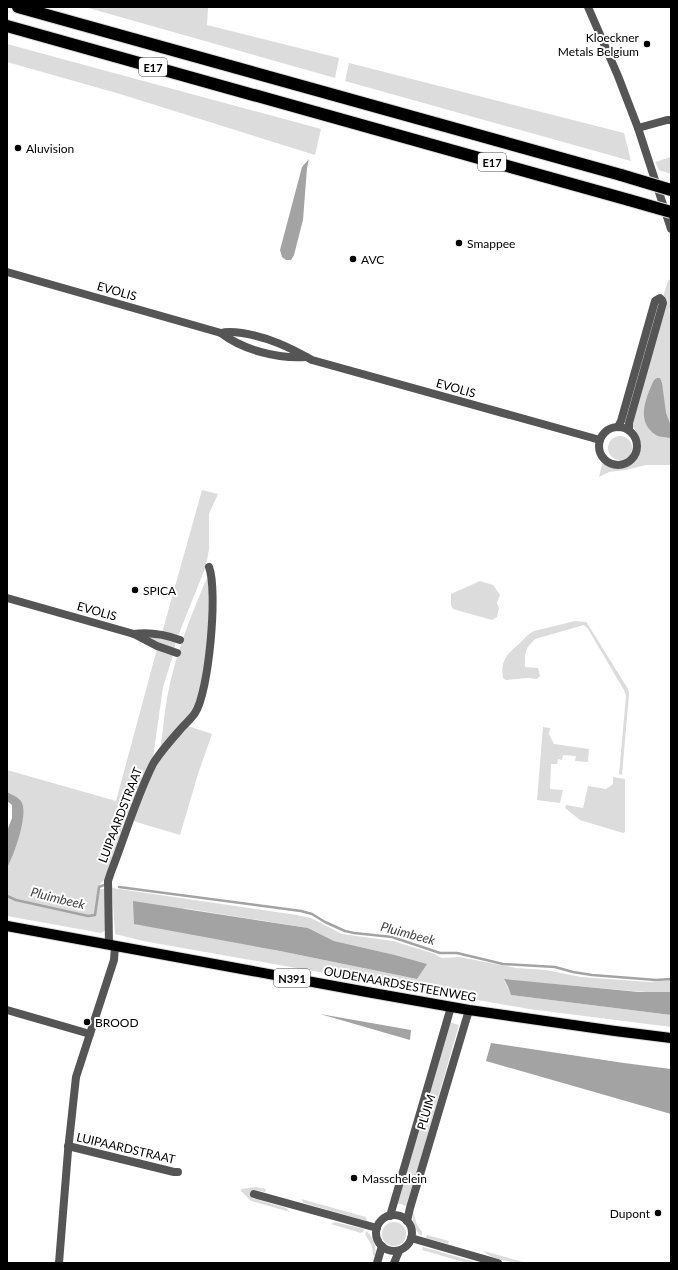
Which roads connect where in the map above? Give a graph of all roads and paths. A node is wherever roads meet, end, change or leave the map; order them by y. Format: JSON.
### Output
{"nodes":[{"id":1,"x":18,"y":7,"type":"edge"},
{"id":2,"x":588,"y":7,"type":"edge"},
{"id":3,"x":7,"y":26,"type":"edge"},
{"id":4,"x":671,"y":120,"type":"edge"},
{"id":5,"x":638,"y":128,"type":"junction"},
{"id":6,"x":671,"y":190,"type":"edge"},
{"id":7,"x":671,"y":212,"type":"edge"},
{"id":8,"x":671,"y":228,"type":"edge"},
{"id":9,"x":7,"y":272,"type":"edge"},
{"id":10,"x":221,"y":333,"type":"junction"},
{"id":11,"x":306,"y":357,"type":"junction"},
{"id":12,"x":618,"y":427,"type":"junction"},
{"id":13,"x":629,"y":430,"type":"junction"},
{"id":14,"x":600,"y":440,"type":"junction"},
{"id":15,"x":209,"y":567,"type":"dead end"},
{"id":16,"x":7,"y":598,"type":"edge"},
{"id":17,"x":134,"y":634,"type":"junction"},
{"id":18,"x":180,"y":640,"type":"dead end"},
{"id":19,"x":176,"y":653,"type":"dead end"},
{"id":20,"x":7,"y":926,"type":"edge"},
{"id":21,"x":112,"y":945,"type":"junction"},
{"id":22,"x":451,"y":1007,"type":"junction"},
{"id":23,"x":7,"y":1010,"type":"edge"},
{"id":24,"x":469,"y":1010,"type":"junction"},
{"id":25,"x":90,"y":1034,"type":"junction"},
{"id":26,"x":671,"y":1038,"type":"edge"},
{"id":27,"x":68,"y":1146,"type":"junction"},
{"id":28,"x":178,"y":1172,"type":"dead end"},
{"id":29,"x":254,"y":1194,"type":"dead end"},
{"id":30,"x":390,"y":1216,"type":"junction"},
{"id":31,"x":407,"y":1222,"type":"junction"},
{"id":32,"x":377,"y":1228,"type":"junction"},
{"id":33,"x":411,"y":1238,"type":"junction"},
{"id":34,"x":382,"y":1246,"type":"junction"},
{"id":35,"x":398,"y":1251,"type":"junction"},
{"id":36,"x":59,"y":1263,"type":"edge"},
{"id":37,"x":377,"y":1263,"type":"edge"},
{"id":38,"x":394,"y":1263,"type":"edge"},
{"id":39,"x":498,"y":1263,"type":"edge"}],
"edges":[{"from":1,"to":6,"type":"highway","number":"E17","bridge":true},
{"from":2,"to":5,"type":"street"},
{"from":3,"to":7,"type":"highway","number":"E17","bridge":true},
{"from":4,"to":5,"type":"street"},
{"from":5,"to":8,"type":"street"},
{"from":9,"to":10,"type":"street","name":"EVOLIS"},
{"from":10,"to":11,"type":"street","name":"EVOLIS"},
{"from":10,"to":11,"type":"street","name":"EVOLIS"},
{"from":11,"to":14,"type":"street","name":"EVOLIS"},
{"from":12,"to":13,"type":"street"},
{"from":12,"to":13,"type":"street"},
{"from":12,"to":14,"type":"street"},
{"from":13,"to":14,"type":"street"},
{"from":15,"to":21,"type":"street","name":"LUIPAARDSTRAAT"},
{"from":16,"to":17,"type":"street","name":"EVOLIS"},
{"from":17,"to":18,"type":"street","name":"EVOLIS"},
{"from":17,"to":19,"type":"street","name":"EVOLIS"},
{"from":20,"to":21,"type":"main road","name":"OUDENAARDSESTEENWEG","number":"N391"},
{"from":21,"to":22,"type":"main road","name":"OUDENAARDSESTEENWEG","number":"N391"},
{"from":21,"to":25,"type":"street","name":"LUIPAARDSTRAAT"},
{"from":22,"to":24,"type":"main road","name":"OUDENAARDSESTEENWEG","number":"N391"},
{"from":22,"to":30,"type":"street","name":"PLUIM"},
{"from":23,"to":25,"type":"street"},
{"from":24,"to":26,"type":"main road","name":"OUDENAARDSESTEENWEG","number":"N391"},
{"from":24,"to":31,"type":"street","name":"PLUIM"},
{"from":25,"to":27,"type":"street","name":"LUIPAARDSTRAAT"},
{"from":27,"to":28,"type":"street","name":"LUIPAARDSTRAAT"},
{"from":27,"to":36,"type":"street","name":"LUIPAARDSTRAAT"},
{"from":29,"to":32,"type":"street"},
{"from":30,"to":31,"type":"street"},
{"from":30,"to":32,"type":"street"},
{"from":31,"to":33,"type":"street"},
{"from":32,"to":34,"type":"street"},
{"from":33,"to":35,"type":"street"},
{"from":33,"to":39,"type":"street"},
{"from":34,"to":35,"type":"street"},
{"from":34,"to":37,"type":"street"},
{"from":35,"to":38,"type":"street"}]}
